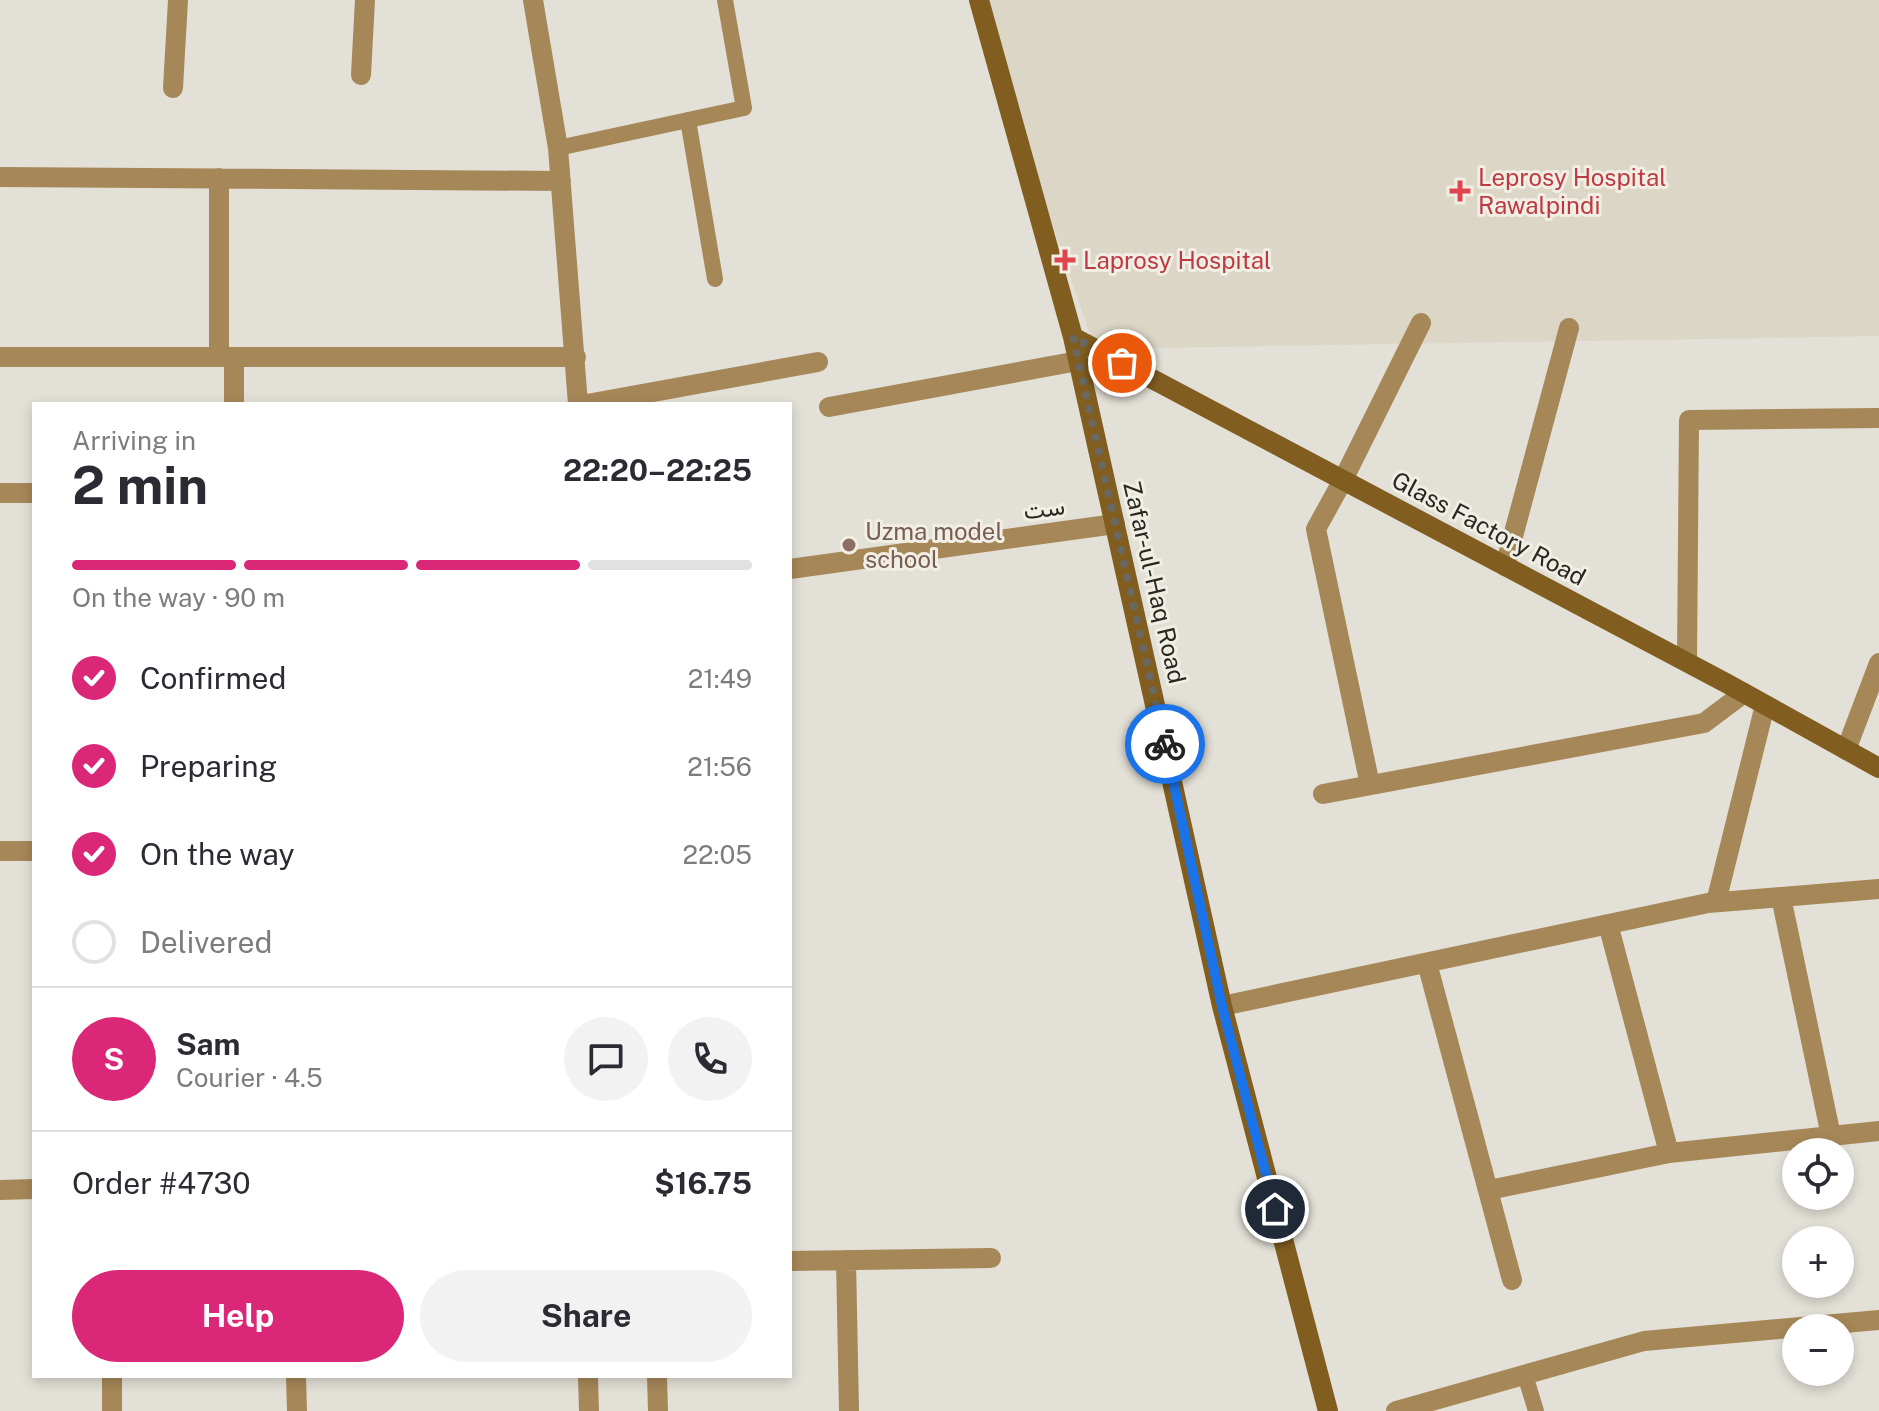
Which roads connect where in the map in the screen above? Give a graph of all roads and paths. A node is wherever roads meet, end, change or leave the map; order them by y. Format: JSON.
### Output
{"nodes":[{"id":1,"x":178,"y":0,"type":"edge"},
{"id":2,"x":365,"y":0,"type":"edge"},
{"id":3,"x":533,"y":0,"type":"edge"},
{"id":4,"x":725,"y":0,"type":"edge"},
{"id":5,"x":979,"y":0,"type":"edge"},
{"id":6,"x":361,"y":75,"type":"dead end"},
{"id":7,"x":173,"y":88,"type":"dead end"},
{"id":8,"x":688,"y":120,"type":"junction"},
{"id":9,"x":558,"y":148,"type":"junction"},
{"id":10,"x":0,"y":177,"type":"edge"},
{"id":11,"x":219,"y":178,"type":"junction"},
{"id":12,"x":561,"y":181,"type":"junction"},
{"id":13,"x":715,"y":279,"type":"dead end"},
{"id":14,"x":1421,"y":323,"type":"dead end"},
{"id":15,"x":1569,"y":328,"type":"dead end"},
{"id":16,"x":1073,"y":337,"type":"junction"},
{"id":17,"x":0,"y":357,"type":"edge"},
{"id":18,"x":226,"y":357,"type":"junction"},
{"id":19,"x":576,"y":357,"type":"junction"},
{"id":20,"x":1078,"y":361,"type":"junction"},
{"id":21,"x":818,"y":362,"type":"dead end"},
{"id":22,"x":234,"y":402,"type":"edge"},
{"id":23,"x":578,"y":402,"type":"edge"},
{"id":24,"x":598,"y":402,"type":"edge"},
{"id":25,"x":829,"y":407,"type":"dead end"},
{"id":26,"x":1879,"y":418,"type":"edge"},
{"id":27,"x":1343,"y":480,"type":"junction"},
{"id":28,"x":0,"y":493,"type":"edge"},
{"id":29,"x":32,"y":493,"type":"edge"},
{"id":30,"x":1115,"y":524,"type":"junction"},
{"id":31,"x":1505,"y":566,"type":"junction"},
{"id":32,"x":792,"y":569,"type":"edge"},
{"id":33,"x":1687,"y":662,"type":"junction"},
{"id":34,"x":1879,"y":663,"type":"edge"},
{"id":35,"x":1744,"y":693,"type":"junction"},
{"id":36,"x":1765,"y":705,"type":"junction"},
{"id":37,"x":1846,"y":750,"type":"junction"},
{"id":38,"x":1879,"y":768,"type":"edge"},
{"id":39,"x":1370,"y":785,"type":"junction"},
{"id":40,"x":1323,"y":794,"type":"dead end"},
{"id":41,"x":0,"y":851,"type":"edge"},
{"id":42,"x":32,"y":851,"type":"edge"},
{"id":43,"x":1879,"y":889,"type":"edge"},
{"id":44,"x":1781,"y":897,"type":"junction"},
{"id":45,"x":1716,"y":902,"type":"junction"},
{"id":46,"x":1608,"y":924,"type":"junction"},
{"id":47,"x":1427,"y":963,"type":"junction"},
{"id":48,"x":1222,"y":1006,"type":"junction"},
{"id":49,"x":1879,"y":1131,"type":"edge"},
{"id":50,"x":1831,"y":1136,"type":"junction"},
{"id":51,"x":1669,"y":1153,"type":"junction"},
{"id":52,"x":32,"y":1189,"type":"edge"},
{"id":53,"x":0,"y":1190,"type":"edge"},
{"id":54,"x":1489,"y":1190,"type":"junction"},
{"id":55,"x":991,"y":1258,"type":"dead end"},
{"id":56,"x":846,"y":1260,"type":"junction"},
{"id":57,"x":792,"y":1261,"type":"edge"},
{"id":58,"x":1512,"y":1280,"type":"dead end"},
{"id":59,"x":1879,"y":1320,"type":"edge"},
{"id":60,"x":1525,"y":1375,"type":"junction"},
{"id":61,"x":112,"y":1378,"type":"edge"},
{"id":62,"x":296,"y":1378,"type":"edge"},
{"id":63,"x":588,"y":1378,"type":"edge"},
{"id":64,"x":657,"y":1378,"type":"edge"},
{"id":65,"x":112,"y":1411,"type":"edge"},
{"id":66,"x":297,"y":1411,"type":"edge"},
{"id":67,"x":589,"y":1411,"type":"edge"},
{"id":68,"x":658,"y":1411,"type":"edge"},
{"id":69,"x":849,"y":1411,"type":"edge"},
{"id":70,"x":1328,"y":1411,"type":"edge"},
{"id":71,"x":1396,"y":1411,"type":"edge"},
{"id":72,"x":1536,"y":1411,"type":"edge"}],
"edges":[{"from":1,"to":7,"type":"street"},
{"from":2,"to":6,"type":"street"},
{"from":3,"to":9,"type":"street"},
{"from":4,"to":8,"type":"lane"},
{"from":5,"to":16,"type":"street","name":"Zafar-ul-Haq Road"},
{"from":8,"to":9,"type":"lane"},
{"from":8,"to":13,"type":"lane"},
{"from":9,"to":12,"type":"street"},
{"from":10,"to":11,"type":"street"},
{"from":11,"to":12,"type":"street"},
{"from":11,"to":18,"type":"street"},
{"from":12,"to":19,"type":"street"},
{"from":14,"to":27,"type":"street"},
{"from":15,"to":31,"type":"street"},
{"from":16,"to":20,"type":"street","name":"Zafar-ul-Haq Road"},
{"from":16,"to":27,"type":"street","name":"Glass Factory Road"},
{"from":17,"to":18,"type":"street"},
{"from":18,"to":19,"type":"street"},
{"from":18,"to":22,"type":"street"},
{"from":19,"to":23,"type":"street"},
{"from":20,"to":25,"type":"street"},
{"from":20,"to":30,"type":"street","name":"Zafar-ul-Haq Road"},
{"from":21,"to":24,"type":"street"},
{"from":26,"to":33,"type":"street"},
{"from":27,"to":31,"type":"street","name":"Glass Factory Road"},
{"from":27,"to":39,"type":"street"},
{"from":28,"to":29,"type":"street"},
{"from":30,"to":32,"type":"street","name":"ست"},
{"from":30,"to":48,"type":"street","name":"Zafar-ul-Haq Road"},
{"from":31,"to":33,"type":"street","name":"Glass Factory Road"},
{"from":33,"to":35,"type":"street","name":"Glass Factory Road"},
{"from":34,"to":37,"type":"street"},
{"from":35,"to":36,"type":"street","name":"Glass Factory Road"},
{"from":35,"to":39,"type":"street"},
{"from":36,"to":37,"type":"street","name":"Glass Factory Road"},
{"from":36,"to":45,"type":"street"},
{"from":37,"to":38,"type":"street","name":"Glass Factory Road"},
{"from":39,"to":40,"type":"street"},
{"from":41,"to":42,"type":"street"},
{"from":43,"to":44,"type":"street"},
{"from":44,"to":45,"type":"street"},
{"from":44,"to":50,"type":"street"},
{"from":45,"to":46,"type":"street"},
{"from":46,"to":47,"type":"street"},
{"from":46,"to":51,"type":"street"},
{"from":47,"to":48,"type":"street"},
{"from":47,"to":54,"type":"street"},
{"from":48,"to":70,"type":"street","name":"Zafar-ul-Haq Road"},
{"from":49,"to":50,"type":"street"},
{"from":50,"to":51,"type":"street"},
{"from":51,"to":54,"type":"street"},
{"from":52,"to":53,"type":"street"},
{"from":54,"to":58,"type":"street"},
{"from":55,"to":56,"type":"street"},
{"from":56,"to":57,"type":"street"},
{"from":56,"to":69,"type":"street"},
{"from":59,"to":60,"type":"street"},
{"from":60,"to":71,"type":"street"},
{"from":60,"to":72,"type":"lane"},
{"from":61,"to":65,"type":"street"},
{"from":62,"to":66,"type":"street"},
{"from":63,"to":67,"type":"street"},
{"from":64,"to":68,"type":"street"}]}
